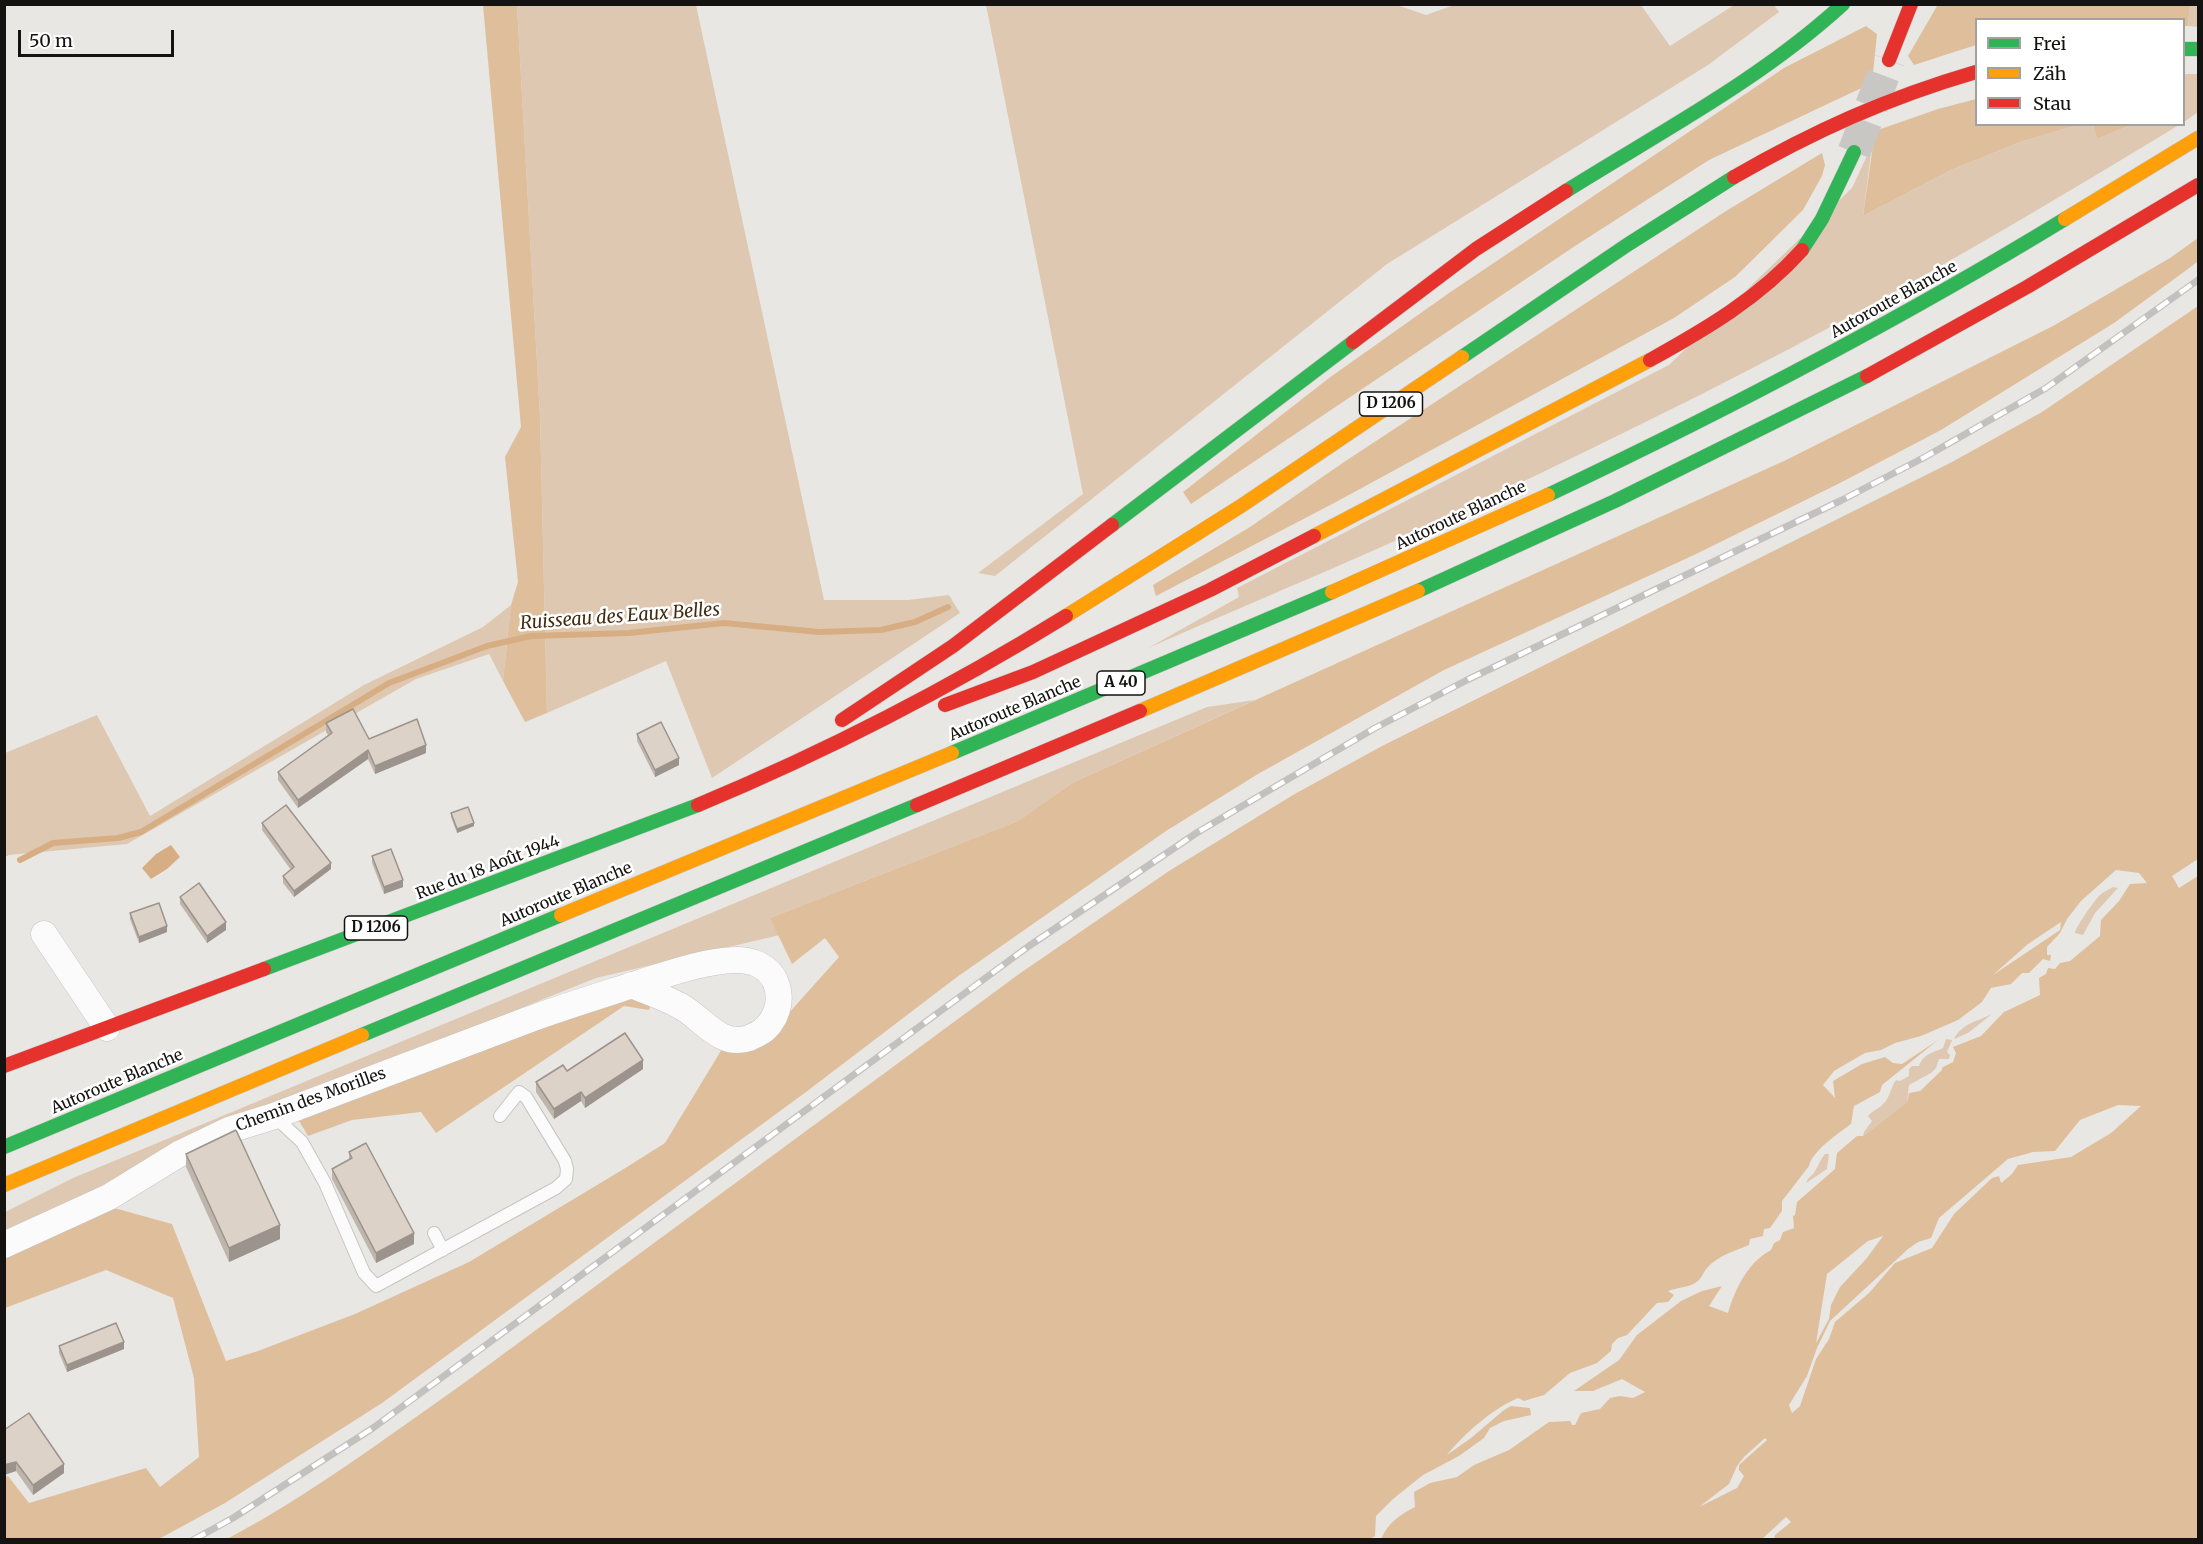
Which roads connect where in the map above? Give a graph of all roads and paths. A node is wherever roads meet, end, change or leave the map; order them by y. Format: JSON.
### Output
{"nodes":[{"id":1,"x":1843,"y":4,"type":"edge"},
{"id":2,"x":1911,"y":4,"type":"edge"},
{"id":3,"x":1889,"y":60,"type":"tunnel mouth"},
{"id":4,"x":1975,"y":73,"type":"edge"},
{"id":5,"x":2199,"y":138,"type":"edge"},
{"id":6,"x":1854,"y":152,"type":"tunnel mouth"},
{"id":7,"x":2199,"y":184,"type":"edge"},
{"id":8,"x":814,"y":754,"type":"junction"},
{"id":9,"x":746,"y":785,"type":"junction"},
{"id":10,"x":44,"y":934,"type":"dead end"},
{"id":11,"x":631,"y":985,"type":"junction"},
{"id":12,"x":107,"y":1028,"type":"junction"},
{"id":13,"x":4,"y":1066,"type":"edge"},
{"id":14,"x":274,"y":1116,"type":"junction"},
{"id":15,"x":500,"y":1116,"type":"dead end"},
{"id":16,"x":4,"y":1147,"type":"edge"},
{"id":17,"x":4,"y":1185,"type":"edge"},
{"id":18,"x":434,"y":1233,"type":"dead end"},
{"id":19,"x":4,"y":1245,"type":"edge"},
{"id":20,"x":443,"y":1250,"type":"junction"}],
"edges":[{"from":1,"to":9,"type":"main road"},
{"from":2,"to":3,"type":"main road"},
{"from":4,"to":8,"type":"main road","number":"D 1206"},
{"from":5,"to":16,"type":"main road","name":"Autoroute Blanche","number":"A 40"},
{"from":6,"to":8,"type":"main road"},
{"from":7,"to":17,"type":"main road","number":"A 40"},
{"from":8,"to":9,"type":"main road","number":"D 1206"},
{"from":9,"to":12,"type":"main road","name":"Rue du 18 Août 1944","number":"D 1206"},
{"from":10,"to":12,"type":"street"},
{"from":11,"to":11,"type":"street","name":"Chemin des Morilles"},
{"from":11,"to":14,"type":"street","name":"Chemin des Morilles"},
{"from":12,"to":13,"type":"main road","name":"Rue du 18 Août 1944","number":"D 1206"},
{"from":14,"to":19,"type":"street","name":"Chemin des Morilles"},
{"from":14,"to":20,"type":"lane"},
{"from":15,"to":20,"type":"lane"},
{"from":18,"to":20,"type":"lane"}]}
